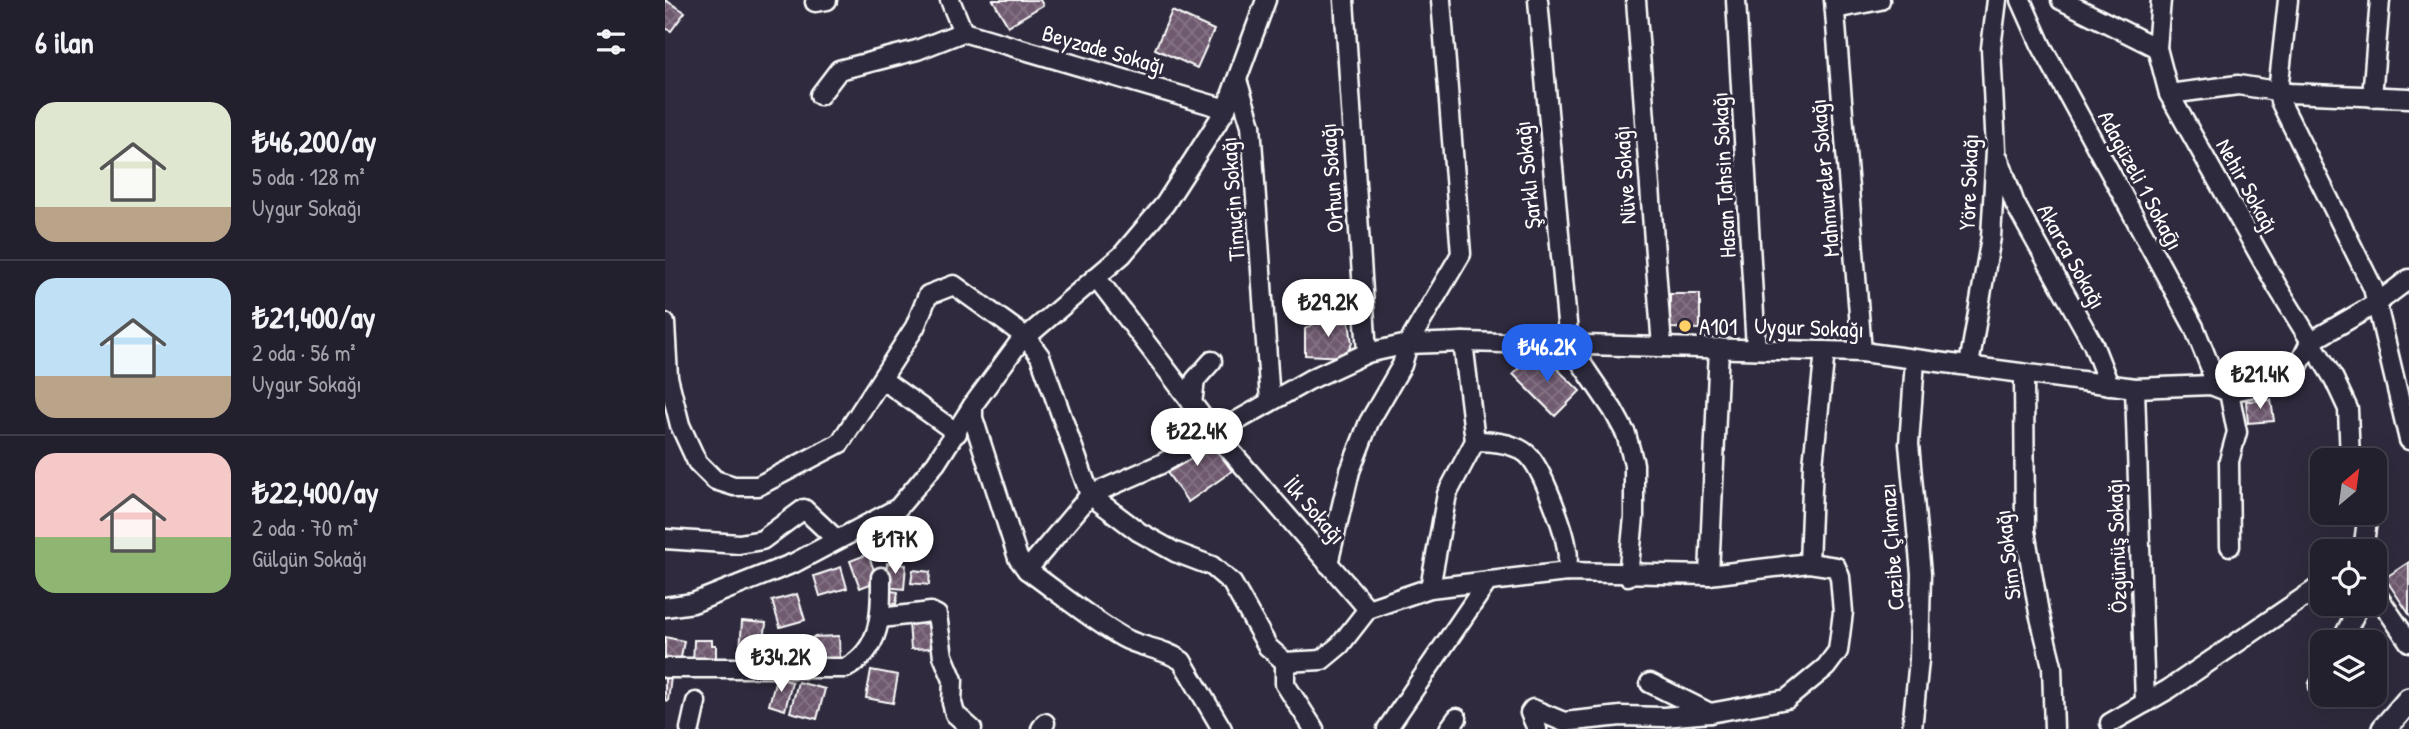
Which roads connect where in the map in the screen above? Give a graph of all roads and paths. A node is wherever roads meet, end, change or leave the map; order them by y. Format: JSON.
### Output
{"nodes":[{"id":1,"x":950,"y":0,"type":"edge"},
{"id":2,"x":1266,"y":0,"type":"edge"},
{"id":3,"x":1344,"y":0,"type":"edge"},
{"id":4,"x":1441,"y":0,"type":"edge"},
{"id":5,"x":1538,"y":0,"type":"edge"},
{"id":6,"x":1636,"y":0,"type":"edge"},
{"id":7,"x":1736,"y":0,"type":"edge"},
{"id":8,"x":1880,"y":0,"type":"edge"},
{"id":9,"x":1997,"y":0,"type":"edge"},
{"id":10,"x":2021,"y":0,"type":"edge"},
{"id":11,"x":2061,"y":0,"type":"edge"},
{"id":12,"x":2161,"y":0,"type":"edge"},
{"id":13,"x":2288,"y":0,"type":"edge"},
{"id":14,"x":2380,"y":0,"type":"edge"},
{"id":15,"x":1834,"y":5,"type":"edge"},
{"id":16,"x":963,"y":32,"type":"junction"},
{"id":17,"x":2157,"y":48,"type":"junction"},
{"id":18,"x":1237,"y":80,"type":"junction"},
{"id":19,"x":2278,"y":91,"type":"junction"},
{"id":20,"x":2169,"y":94,"type":"junction"},
{"id":21,"x":820,"y":95,"type":"dead end"},
{"id":22,"x":2372,"y":97,"type":"junction"},
{"id":23,"x":2409,"y":98,"type":"edge"},
{"id":24,"x":1226,"y":109,"type":"junction"},
{"id":25,"x":1996,"y":150,"type":"junction"},
{"id":26,"x":1096,"y":277,"type":"junction"},
{"id":27,"x":2409,"y":279,"type":"edge"},
{"id":28,"x":2377,"y":303,"type":"junction"},
{"id":29,"x":665,"y":323,"type":"edge"},
{"id":30,"x":1026,"y":337,"type":"junction"},
{"id":31,"x":1463,"y":342,"type":"junction"},
{"id":32,"x":2310,"y":342,"type":"junction"},
{"id":33,"x":1408,"y":344,"type":"junction"},
{"id":34,"x":1569,"y":345,"type":"junction"},
{"id":35,"x":1661,"y":347,"type":"junction"},
{"id":36,"x":1719,"y":348,"type":"junction"},
{"id":37,"x":1756,"y":349,"type":"junction"},
{"id":38,"x":1825,"y":351,"type":"junction"},
{"id":39,"x":1862,"y":352,"type":"junction"},
{"id":40,"x":1367,"y":353,"type":"junction"},
{"id":41,"x":1212,"y":361,"type":"dead end"},
{"id":42,"x":1915,"y":361,"type":"junction"},
{"id":43,"x":1969,"y":365,"type":"junction"},
{"id":44,"x":2024,"y":374,"type":"junction"},
{"id":45,"x":883,"y":380,"type":"junction"},
{"id":46,"x":2109,"y":385,"type":"junction"},
{"id":47,"x":2211,"y":385,"type":"junction"},
{"id":48,"x":2135,"y":388,"type":"junction"},
{"id":49,"x":2229,"y":392,"type":"junction"},
{"id":50,"x":1270,"y":401,"type":"junction"},
{"id":51,"x":1192,"y":404,"type":"junction"},
{"id":52,"x":973,"y":405,"type":"junction"},
{"id":53,"x":1214,"y":432,"type":"junction"},
{"id":54,"x":957,"y":433,"type":"junction"},
{"id":55,"x":2409,"y":440,"type":"edge"},
{"id":56,"x":1475,"y":441,"type":"junction"},
{"id":57,"x":2350,"y":448,"type":"edge"},
{"id":58,"x":1090,"y":495,"type":"junction"},
{"id":59,"x":665,"y":539,"type":"edge"},
{"id":60,"x":837,"y":540,"type":"junction"},
{"id":61,"x":2230,"y":546,"type":"dead end"},
{"id":62,"x":1809,"y":563,"type":"junction"},
{"id":63,"x":1328,"y":564,"type":"junction"},
{"id":64,"x":1027,"y":570,"type":"junction"},
{"id":65,"x":1567,"y":572,"type":"junction"},
{"id":66,"x":1709,"y":575,"type":"junction"},
{"id":67,"x":1628,"y":576,"type":"junction"},
{"id":68,"x":881,"y":577,"type":"dead end"},
{"id":69,"x":1488,"y":581,"type":"junction"},
{"id":70,"x":1430,"y":589,"type":"junction"},
{"id":71,"x":2310,"y":593,"type":"edge"},
{"id":72,"x":665,"y":607,"type":"edge"},
{"id":73,"x":1368,"y":609,"type":"junction"},
{"id":74,"x":2387,"y":610,"type":"edge"},
{"id":75,"x":881,"y":618,"type":"junction"},
{"id":76,"x":2409,"y":642,"type":"edge"},
{"id":77,"x":1285,"y":662,"type":"junction"},
{"id":78,"x":665,"y":668,"type":"edge"},
{"id":79,"x":1650,"y":682,"type":"dead end"},
{"id":80,"x":2409,"y":701,"type":"edge"},
{"id":81,"x":696,"y":702,"type":"dead end"},
{"id":82,"x":2145,"y":703,"type":"junction"},
{"id":83,"x":1710,"y":713,"type":"junction"},
{"id":84,"x":2110,"y":723,"type":"dead end"},
{"id":85,"x":690,"y":729,"type":"edge"},
{"id":86,"x":972,"y":729,"type":"edge"},
{"id":87,"x":1222,"y":729,"type":"edge"},
{"id":88,"x":1314,"y":729,"type":"edge"},
{"id":89,"x":1387,"y":729,"type":"edge"},
{"id":90,"x":1537,"y":729,"type":"edge"},
{"id":91,"x":1912,"y":729,"type":"edge"},
{"id":92,"x":2054,"y":729,"type":"edge"},
{"id":93,"x":2384,"y":729,"type":"edge"}],
"edges":[{"from":1,"to":16,"type":"street"},
{"from":2,"to":18,"type":"street"},
{"from":3,"to":40,"type":"street","name":"Orhun Sokağı"},
{"from":4,"to":33,"type":"street"},
{"from":5,"to":34,"type":"street","name":"Şarklı Sokağı"},
{"from":6,"to":35,"type":"street","name":"Nüve Sokağı"},
{"from":7,"to":37,"type":"street","name":"Hasan Tahsin Sokağı"},
{"from":8,"to":15,"type":"street"},
{"from":9,"to":25,"type":"street","name":"Yöre Sokağı"},
{"from":10,"to":47,"type":"street","name":"Adagüzeli 1 Sokaḡı"},
{"from":11,"to":17,"type":"street"},
{"from":12,"to":17,"type":"street","name":"Nehir Sokağı"},
{"from":13,"to":19,"type":"street"},
{"from":14,"to":22,"type":"street"},
{"from":15,"to":39,"type":"street","name":"Mahmureler Sokağı"},
{"from":16,"to":21,"type":"street"},
{"from":16,"to":24,"type":"street","name":"Beyzade Sokağı"},
{"from":17,"to":20,"type":"street","name":"Nehir Sokağı"},
{"from":18,"to":24,"type":"street"},
{"from":18,"to":50,"type":"street","name":"Timuçin Sokağı"},
{"from":19,"to":20,"type":"street"},
{"from":19,"to":22,"type":"street"},
{"from":19,"to":28,"type":"street"},
{"from":20,"to":32,"type":"street","name":"Nehir Sokağı"},
{"from":22,"to":23,"type":"street"},
{"from":24,"to":26,"type":"street"},
{"from":25,"to":43,"type":"street","name":"Yöre Sokağı"},
{"from":25,"to":46,"type":"street","name":"Akarca Sokağı"},
{"from":26,"to":30,"type":"street"},
{"from":26,"to":51,"type":"street","name":"İlk Sokağı"},
{"from":27,"to":28,"type":"street"},
{"from":28,"to":32,"type":"street"},
{"from":28,"to":55,"type":"street"},
{"from":29,"to":45,"type":"street"},
{"from":30,"to":45,"type":"street"},
{"from":30,"to":52,"type":"street"},
{"from":30,"to":58,"type":"street"},
{"from":31,"to":33,"type":"street","name":"Uygur Sokağı"},
{"from":31,"to":34,"type":"street","name":"Uygur Sokağı"},
{"from":31,"to":56,"type":"street"},
{"from":32,"to":49,"type":"street"},
{"from":32,"to":57,"type":"street","name":"Nehir Sokağı"},
{"from":33,"to":40,"type":"street","name":"Uygur Sokağı"},
{"from":33,"to":63,"type":"street"},
{"from":34,"to":35,"type":"street","name":"Uygur Sokağı"},
{"from":34,"to":67,"type":"street"},
{"from":35,"to":36,"type":"street","name":"Uygur Sokağı"},
{"from":36,"to":37,"type":"street","name":"Uygur Sokağı"},
{"from":36,"to":66,"type":"street"},
{"from":37,"to":38,"type":"street","name":"Uygur Sokağı"},
{"from":38,"to":39,"type":"street","name":"Uygur Sokağı"},
{"from":38,"to":62,"type":"street"},
{"from":39,"to":42,"type":"street","name":"Uygur Sokağı"},
{"from":40,"to":50,"type":"street","name":"Uygur Sokağı"},
{"from":41,"to":51,"type":"street"},
{"from":42,"to":43,"type":"street","name":"Uygur Sokağı"},
{"from":42,"to":91,"type":"street","name":"Cazibe Çıkmazı"},
{"from":43,"to":44,"type":"street","name":"Uygur Sokağı"},
{"from":44,"to":46,"type":"street","name":"Uygur Sokağı"},
{"from":44,"to":92,"type":"street","name":"Sim Sokağı"},
{"from":45,"to":54,"type":"street"},
{"from":46,"to":48,"type":"street","name":"Uygur Sokağı"},
{"from":47,"to":48,"type":"street","name":"Uygur Sokağı"},
{"from":47,"to":49,"type":"street","name":"Uygur Sokağı"},
{"from":48,"to":82,"type":"street","name":"Özgümüş Sokağı"},
{"from":49,"to":61,"type":"street"},
{"from":50,"to":53,"type":"street","name":"Uygur Sokağı"},
{"from":51,"to":53,"type":"street","name":"İlk Sokağı"},
{"from":52,"to":54,"type":"street"},
{"from":52,"to":64,"type":"street"},
{"from":53,"to":58,"type":"street","name":"Uygur Sokağı"},
{"from":53,"to":63,"type":"street","name":"İlk Sokağı"},
{"from":54,"to":60,"type":"street"},
{"from":56,"to":65,"type":"street"},
{"from":56,"to":70,"type":"street"},
{"from":58,"to":64,"type":"street"},
{"from":58,"to":77,"type":"street"},
{"from":59,"to":60,"type":"street"},
{"from":60,"to":72,"type":"street"},
{"from":62,"to":66,"type":"street"},
{"from":62,"to":83,"type":"street"},
{"from":63,"to":73,"type":"street","name":"İlk Sokağı"},
{"from":64,"to":87,"type":"street"},
{"from":65,"to":67,"type":"street"},
{"from":65,"to":69,"type":"street"},
{"from":66,"to":67,"type":"street"},
{"from":68,"to":75,"type":"street"},
{"from":69,"to":70,"type":"street"},
{"from":69,"to":89,"type":"street"},
{"from":70,"to":73,"type":"street"},
{"from":71,"to":82,"type":"street"},
{"from":73,"to":77,"type":"street"},
{"from":74,"to":76,"type":"street"},
{"from":75,"to":78,"type":"street"},
{"from":75,"to":86,"type":"street"},
{"from":77,"to":88,"type":"street"},
{"from":79,"to":83,"type":"street"},
{"from":80,"to":93,"type":"main road"},
{"from":81,"to":85,"type":"street"},
{"from":82,"to":84,"type":"street"},
{"from":83,"to":90,"type":"street"}]}
